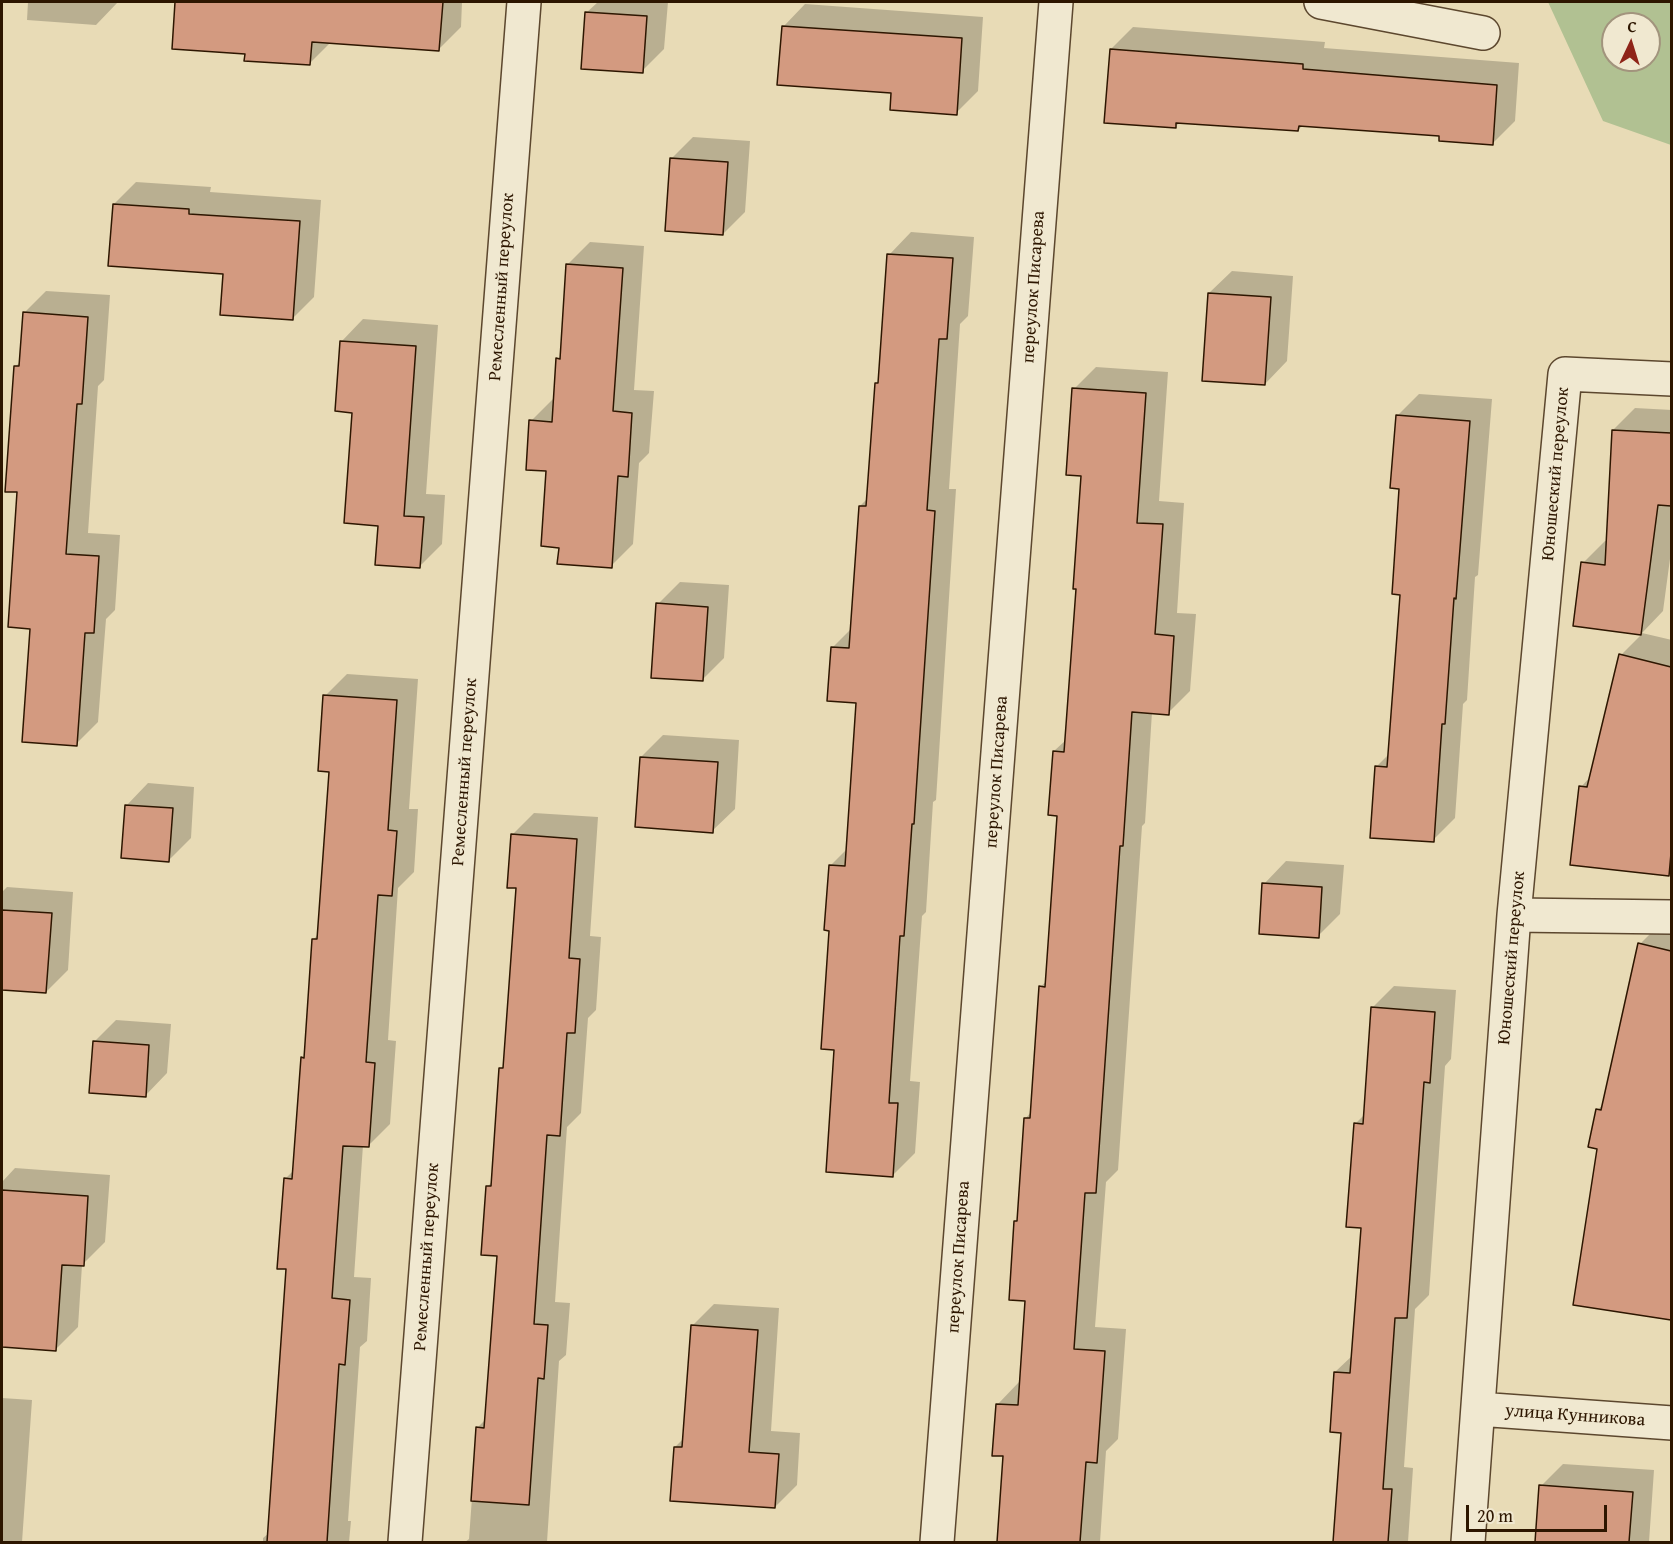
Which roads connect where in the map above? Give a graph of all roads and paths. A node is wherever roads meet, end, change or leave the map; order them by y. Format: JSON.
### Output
{"nodes":[{"id":1,"x":524,"y":2,"type":"edge"},
{"id":2,"x":1056,"y":2,"type":"edge"},
{"id":3,"x":1321,"y":2,"type":"edge"},
{"id":4,"x":1484,"y":33,"type":"dead end"},
{"id":5,"x":1671,"y":379,"type":"edge"},
{"id":6,"x":1514,"y":915,"type":"junction"},
{"id":7,"x":1671,"y":917,"type":"edge"},
{"id":8,"x":1478,"y":1409,"type":"junction"},
{"id":9,"x":1671,"y":1423,"type":"edge"},
{"id":10,"x":405,"y":1542,"type":"edge"},
{"id":11,"x":937,"y":1542,"type":"edge"},
{"id":12,"x":1468,"y":1542,"type":"edge"}],
"edges":[{"from":1,"to":10,"type":"street","name":"Ремесленный переулок"},
{"from":2,"to":11,"type":"street","name":"переулок Писарева"},
{"from":3,"to":4,"type":"street"},
{"from":5,"to":6,"type":"street","name":"Юношеский переулок"},
{"from":6,"to":7,"type":"street"},
{"from":6,"to":8,"type":"street","name":"Юношеский переулок"},
{"from":8,"to":9,"type":"street","name":"улица Кунникова"},
{"from":8,"to":12,"type":"street","name":"Юношеский переулок"}]}
